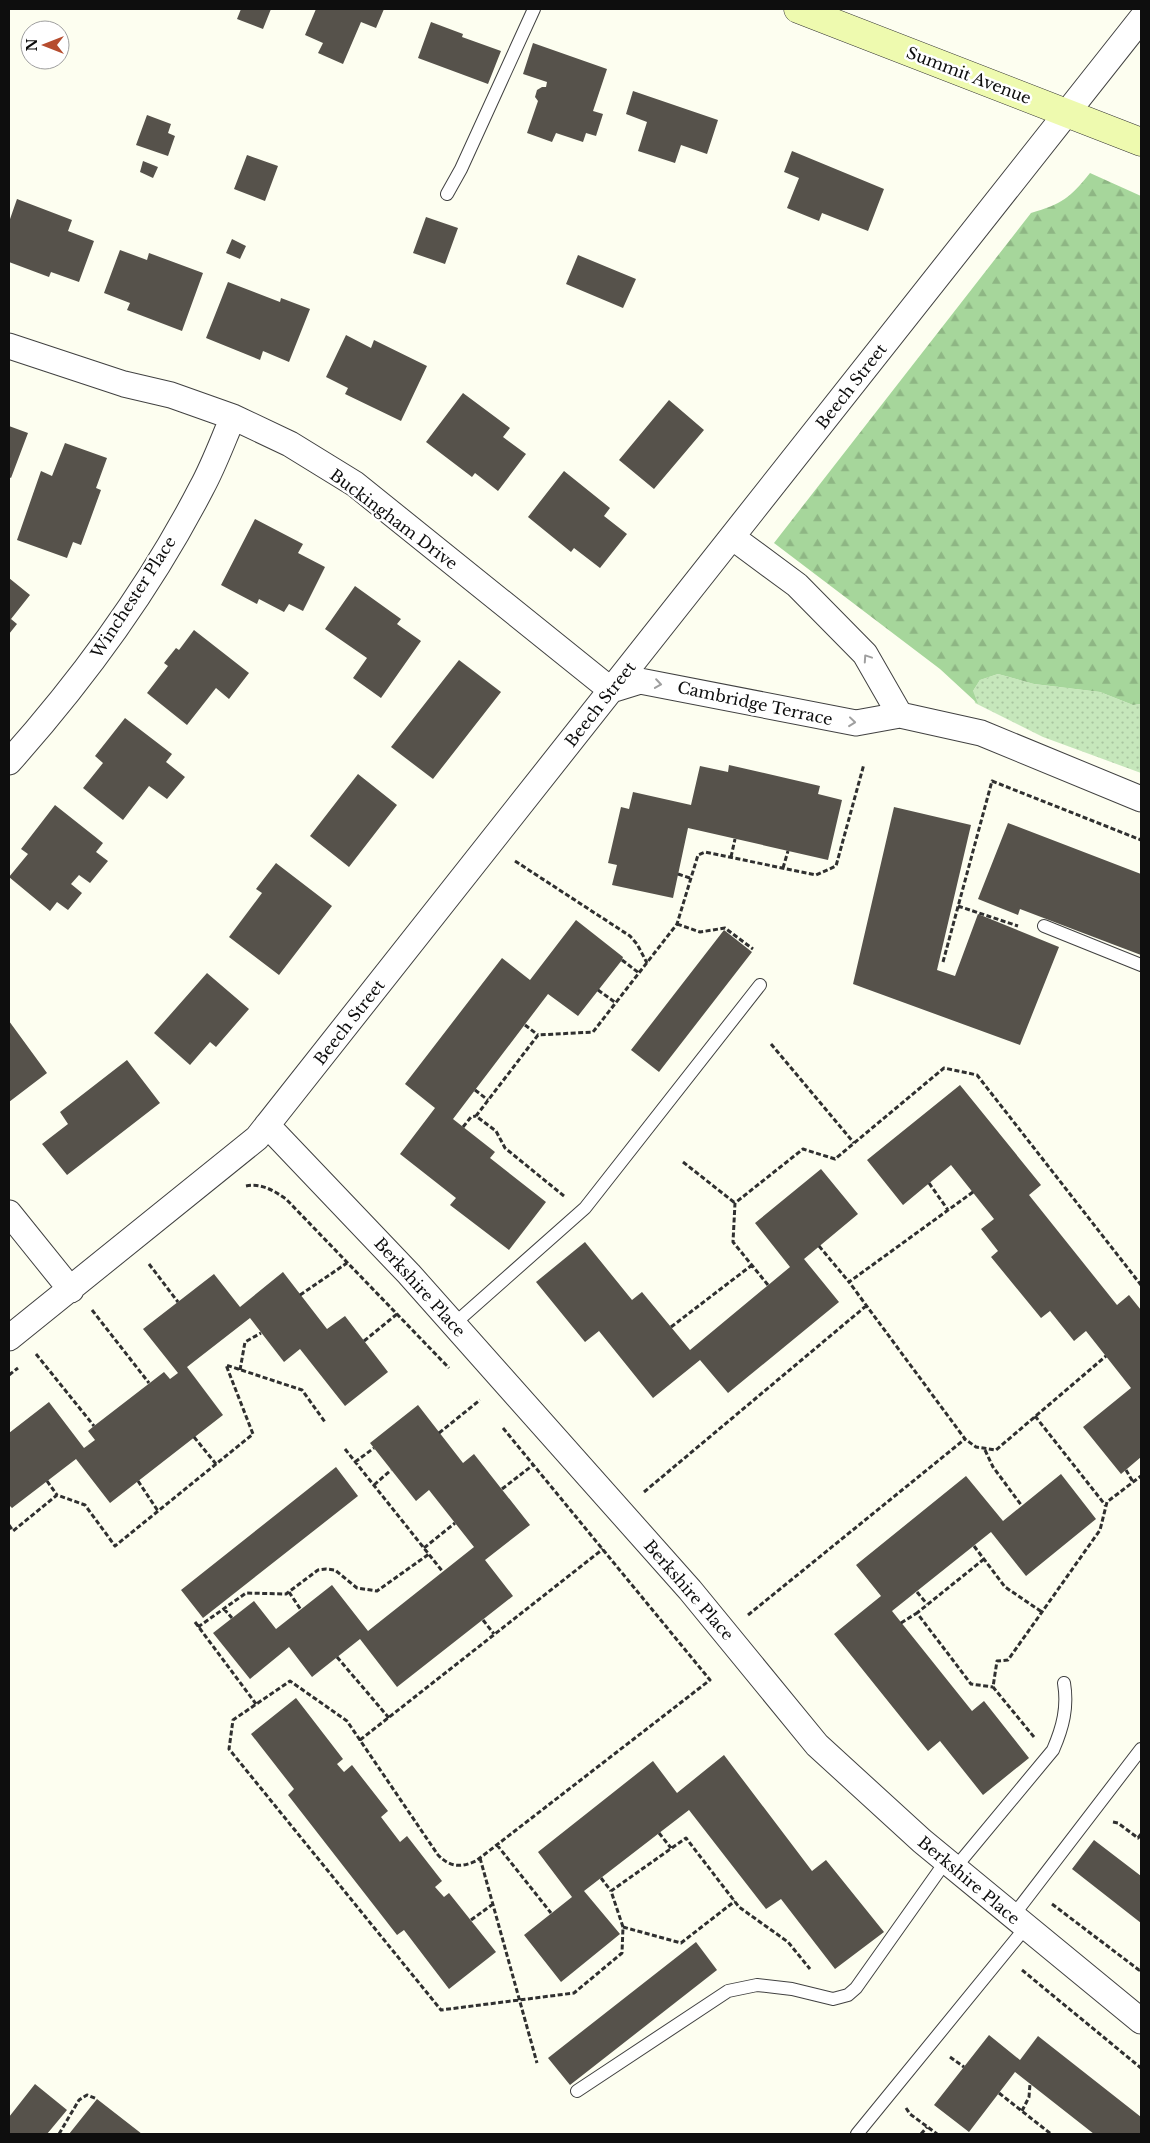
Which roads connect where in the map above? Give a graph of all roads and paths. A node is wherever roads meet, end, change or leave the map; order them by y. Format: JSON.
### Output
{"nodes":[{"id":1,"x":534,"y":9,"type":"edge"},
{"id":2,"x":798,"y":9,"type":"edge"},
{"id":3,"x":833,"y":15,"type":"edge"},
{"id":4,"x":1141,"y":19,"type":"edge"},
{"id":5,"x":1067,"y":113,"type":"junction"},
{"id":6,"x":1141,"y":142,"type":"edge"},
{"id":7,"x":446,"y":194,"type":"dead end"},
{"id":8,"x":9,"y":346,"type":"edge"},
{"id":9,"x":233,"y":418,"type":"junction"},
{"id":10,"x":732,"y":537,"type":"junction"},
{"id":11,"x":611,"y":690,"type":"junction"},
{"id":12,"x":900,"y":715,"type":"junction"},
{"id":13,"x":9,"y":762,"type":"edge"},
{"id":14,"x":864,"y":764,"type":"dead end"},
{"id":15,"x":1141,"y":799,"type":"edge"},
{"id":16,"x":735,"y":839,"type":"dead end"},
{"id":17,"x":1141,"y":840,"type":"edge"},
{"id":18,"x":788,"y":851,"type":"dead end"},
{"id":19,"x":732,"y":857,"type":"junction"},
{"id":20,"x":515,"y":861,"type":"dead end"},
{"id":21,"x":783,"y":868,"type":"junction"},
{"id":22,"x":678,"y":874,"type":"dead end"},
{"id":23,"x":690,"y":878,"type":"junction"},
{"id":24,"x":958,"y":906,"type":"junction"},
{"id":25,"x":678,"y":924,"type":"junction"},
{"id":26,"x":1018,"y":926,"type":"dead end"},
{"id":27,"x":1044,"y":926,"type":"dead end"},
{"id":28,"x":753,"y":949,"type":"dead end"},
{"id":29,"x":622,"y":960,"type":"dead end"},
{"id":30,"x":943,"y":962,"type":"dead end"},
{"id":31,"x":647,"y":963,"type":"junction"},
{"id":32,"x":1141,"y":965,"type":"edge"},
{"id":33,"x":640,"y":973,"type":"junction"},
{"id":34,"x":760,"y":985,"type":"dead end"},
{"id":35,"x":598,"y":990,"type":"dead end"},
{"id":36,"x":616,"y":1003,"type":"junction"},
{"id":37,"x":525,"y":1025,"type":"dead end"},
{"id":38,"x":538,"y":1035,"type":"junction"},
{"id":39,"x":771,"y":1044,"type":"dead end"},
{"id":40,"x":475,"y":1090,"type":"dead end"},
{"id":41,"x":488,"y":1100,"type":"junction"},
{"id":42,"x":476,"y":1116,"type":"junction"},
{"id":43,"x":267,"y":1125,"type":"junction"},
{"id":44,"x":463,"y":1127,"type":"dead end"},
{"id":45,"x":854,"y":1143,"type":"junction"},
{"id":46,"x":683,"y":1162,"type":"dead end"},
{"id":47,"x":929,"y":1183,"type":"dead end"},
{"id":48,"x":240,"y":1188,"type":"dead end"},
{"id":49,"x":973,"y":1192,"type":"dead end"},
{"id":50,"x":568,"y":1199,"type":"dead end"},
{"id":51,"x":735,"y":1203,"type":"junction"},
{"id":52,"x":948,"y":1210,"type":"junction"},
{"id":53,"x":9,"y":1213,"type":"edge"},
{"id":54,"x":819,"y":1246,"type":"dead end"},
{"id":55,"x":157,"y":1258,"type":"dead end"},
{"id":56,"x":347,"y":1263,"type":"junction"},
{"id":57,"x":149,"y":1264,"type":"junction"},
{"id":58,"x":752,"y":1265,"type":"junction"},
{"id":59,"x":142,"y":1269,"type":"dead end"},
{"id":60,"x":849,"y":1282,"type":"junction"},
{"id":61,"x":768,"y":1285,"type":"dead end"},
{"id":62,"x":1141,"y":1286,"type":"edge"},
{"id":63,"x":71,"y":1290,"type":"junction"},
{"id":64,"x":300,"y":1295,"type":"dead end"},
{"id":65,"x":178,"y":1302,"type":"dead end"},
{"id":66,"x":99,"y":1304,"type":"dead end"},
{"id":67,"x":866,"y":1306,"type":"junction"},
{"id":68,"x":92,"y":1310,"type":"junction"},
{"id":69,"x":397,"y":1314,"type":"junction"},
{"id":70,"x":85,"y":1315,"type":"dead end"},
{"id":71,"x":454,"y":1324,"type":"junction"},
{"id":72,"x":671,"y":1327,"type":"dead end"},
{"id":73,"x":261,"y":1333,"type":"dead end"},
{"id":74,"x":9,"y":1338,"type":"edge"},
{"id":75,"x":364,"y":1341,"type":"dead end"},
{"id":76,"x":43,"y":1348,"type":"dead end"},
{"id":77,"x":36,"y":1354,"type":"junction"},
{"id":78,"x":1106,"y":1356,"type":"dead end"},
{"id":79,"x":29,"y":1359,"type":"dead end"},
{"id":80,"x":22,"y":1364,"type":"dead end"},
{"id":81,"x":240,"y":1370,"type":"junction"},
{"id":82,"x":9,"y":1375,"type":"edge"},
{"id":83,"x":456,"y":1375,"type":"dead end"},
{"id":84,"x":149,"y":1383,"type":"dead end"},
{"id":85,"x":475,"y":1395,"type":"dead end"},
{"id":86,"x":480,"y":1400,"type":"junction"},
{"id":87,"x":486,"y":1408,"type":"dead end"},
{"id":88,"x":1035,"y":1416,"type":"junction"},
{"id":89,"x":325,"y":1422,"type":"dead end"},
{"id":90,"x":498,"y":1422,"type":"dead end"},
{"id":91,"x":94,"y":1426,"type":"dead end"},
{"id":92,"x":439,"y":1433,"type":"dead end"},
{"id":93,"x":194,"y":1437,"type":"dead end"},
{"id":94,"x":965,"y":1439,"type":"junction"},
{"id":95,"x":374,"y":1448,"type":"dead end"},
{"id":96,"x":345,"y":1449,"type":"dead end"},
{"id":97,"x":985,"y":1449,"type":"junction"},
{"id":98,"x":355,"y":1462,"type":"junction"},
{"id":99,"x":216,"y":1464,"type":"junction"},
{"id":100,"x":533,"y":1465,"type":"junction"},
{"id":101,"x":391,"y":1470,"type":"dead end"},
{"id":102,"x":1126,"y":1470,"type":"dead end"},
{"id":103,"x":1141,"y":1476,"type":"edge"},
{"id":104,"x":48,"y":1481,"type":"dead end"},
{"id":105,"x":138,"y":1481,"type":"dead end"},
{"id":106,"x":1133,"y":1482,"type":"junction"},
{"id":107,"x":374,"y":1485,"type":"junction"},
{"id":108,"x":502,"y":1489,"type":"dead end"},
{"id":109,"x":644,"y":1492,"type":"dead end"},
{"id":110,"x":57,"y":1494,"type":"junction"},
{"id":111,"x":1022,"y":1506,"type":"dead end"},
{"id":112,"x":1106,"y":1507,"type":"junction"},
{"id":113,"x":158,"y":1511,"type":"junction"},
{"id":114,"x":455,"y":1523,"type":"dead end"},
{"id":115,"x":9,"y":1525,"type":"edge"},
{"id":116,"x":974,"y":1546,"type":"dead end"},
{"id":117,"x":424,"y":1548,"type":"junction"},
{"id":118,"x":602,"y":1549,"type":"junction"},
{"id":119,"x":429,"y":1554,"type":"junction"},
{"id":120,"x":984,"y":1559,"type":"junction"},
{"id":121,"x":443,"y":1572,"type":"dead end"},
{"id":122,"x":289,"y":1592,"type":"junction"},
{"id":123,"x":917,"y":1592,"type":"dead end"},
{"id":124,"x":927,"y":1604,"type":"junction"},
{"id":125,"x":224,"y":1609,"type":"junction"},
{"id":126,"x":301,"y":1610,"type":"dead end"},
{"id":127,"x":917,"y":1612,"type":"junction"},
{"id":128,"x":1042,"y":1612,"type":"junction"},
{"id":129,"x":745,"y":1617,"type":"dead end"},
{"id":130,"x":232,"y":1618,"type":"dead end"},
{"id":131,"x":483,"y":1620,"type":"dead end"},
{"id":132,"x":195,"y":1622,"type":"dead end"},
{"id":133,"x":901,"y":1623,"type":"dead end"},
{"id":134,"x":198,"y":1627,"type":"junction"},
{"id":135,"x":494,"y":1634,"type":"junction"},
{"id":136,"x":337,"y":1657,"type":"dead end"},
{"id":137,"x":1064,"y":1683,"type":"dead end"},
{"id":138,"x":993,"y":1686,"type":"junction"},
{"id":139,"x":256,"y":1704,"type":"junction"},
{"id":140,"x":389,"y":1718,"type":"junction"},
{"id":141,"x":360,"y":1740,"type":"junction"},
{"id":142,"x":1037,"y":1741,"type":"dead end"},
{"id":143,"x":1141,"y":1749,"type":"edge"},
{"id":144,"x":1111,"y":1822,"type":"dead end"},
{"id":145,"x":659,"y":1833,"type":"dead end"},
{"id":146,"x":1140,"y":1837,"type":"edge"},
{"id":147,"x":497,"y":1845,"type":"junction"},
{"id":148,"x":671,"y":1848,"type":"junction"},
{"id":149,"x":480,"y":1858,"type":"junction"},
{"id":150,"x":951,"y":1865,"type":"junction"},
{"id":151,"x":601,"y":1878,"type":"dead end"},
{"id":152,"x":611,"y":1891,"type":"junction"},
{"id":153,"x":735,"y":1901,"type":"junction"},
{"id":154,"x":1047,"y":1901,"type":"dead end"},
{"id":155,"x":493,"y":1904,"type":"junction"},
{"id":156,"x":551,"y":1913,"type":"dead end"},
{"id":157,"x":471,"y":1920,"type":"dead end"},
{"id":158,"x":1020,"y":1921,"type":"junction"},
{"id":159,"x":623,"y":1927,"type":"junction"},
{"id":160,"x":1014,"y":1964,"type":"dead end"},
{"id":161,"x":1141,"y":1967,"type":"edge"},
{"id":162,"x":816,"y":1976,"type":"dead end"},
{"id":163,"x":520,"y":2001,"type":"junction"},
{"id":164,"x":1141,"y":2021,"type":"edge"},
{"id":165,"x":944,"y":2052,"type":"dead end"},
{"id":166,"x":538,"y":2064,"type":"dead end"},
{"id":167,"x":964,"y":2067,"type":"dead end"},
{"id":168,"x":1141,"y":2068,"type":"edge"},
{"id":169,"x":1030,"y":2084,"type":"dead end"},
{"id":170,"x":577,"y":2091,"type":"dead end"},
{"id":171,"x":999,"y":2093,"type":"dead end"},
{"id":172,"x":96,"y":2099,"type":"dead end"},
{"id":173,"x":906,"y":2102,"type":"dead end"},
{"id":174,"x":1022,"y":2111,"type":"junction"},
{"id":175,"x":927,"y":2127,"type":"junction"},
{"id":176,"x":60,"y":2134,"type":"edge"},
{"id":177,"x":857,"y":2134,"type":"edge"},
{"id":178,"x":922,"y":2134,"type":"edge"},
{"id":179,"x":937,"y":2134,"type":"edge"},
{"id":180,"x":1051,"y":2134,"type":"edge"}],
"edges":[{"from":1,"to":7,"type":"lane"},
{"from":2,"to":3,"type":"street","name":"Summit Avenue"},
{"from":3,"to":5,"type":"street","name":"Summit Avenue"},
{"from":4,"to":5,"type":"street","name":"Beech Street"},
{"from":5,"to":6,"type":"street","name":"Summit Avenue"},
{"from":5,"to":10,"type":"street","name":"Beech Street"},
{"from":8,"to":9,"type":"street","name":"Buckingham Drive"},
{"from":9,"to":11,"type":"street","name":"Buckingham Drive"},
{"from":9,"to":13,"type":"street","name":"Winchester Place"},
{"from":10,"to":11,"type":"street","name":"Beech Street"},
{"from":12,"to":10,"type":"street","one_way":true},
{"from":11,"to":12,"type":"street","name":"Cambridge Terrace","one_way":true},
{"from":11,"to":43,"type":"street","name":"Beech Street"},
{"from":12,"to":15,"type":"street","name":"Cambridge Terrace"},
{"from":14,"to":21,"type":"path"},
{"from":16,"to":19,"type":"path"},
{"from":17,"to":24,"type":"path"},
{"from":18,"to":21,"type":"path"},
{"from":19,"to":21,"type":"path"},
{"from":19,"to":23,"type":"path"},
{"from":20,"to":31,"type":"path"},
{"from":22,"to":23,"type":"path"},
{"from":23,"to":25,"type":"path"},
{"from":24,"to":26,"type":"path"},
{"from":24,"to":30,"type":"path"},
{"from":25,"to":28,"type":"path"},
{"from":25,"to":31,"type":"path"},
{"from":27,"to":32,"type":"lane"},
{"from":29,"to":33,"type":"path"},
{"from":31,"to":33,"type":"path"},
{"from":33,"to":36,"type":"path"},
{"from":34,"to":71,"type":"lane"},
{"from":35,"to":36,"type":"path"},
{"from":36,"to":38,"type":"path"},
{"from":37,"to":38,"type":"path"},
{"from":38,"to":41,"type":"path"},
{"from":39,"to":45,"type":"path"},
{"from":40,"to":41,"type":"path"},
{"from":41,"to":42,"type":"path"},
{"from":42,"to":44,"type":"path"},
{"from":42,"to":50,"type":"path"},
{"from":43,"to":63,"type":"street","name":"Beech Street"},
{"from":43,"to":71,"type":"street","name":"Berkshire Place"},
{"from":45,"to":51,"type":"path"},
{"from":45,"to":62,"type":"path"},
{"from":46,"to":51,"type":"path"},
{"from":47,"to":52,"type":"path"},
{"from":48,"to":56,"type":"path"},
{"from":49,"to":52,"type":"path"},
{"from":51,"to":58,"type":"path"},
{"from":52,"to":60,"type":"path"},
{"from":53,"to":63,"type":"street"},
{"from":54,"to":60,"type":"path"},
{"from":55,"to":57,"type":"path"},
{"from":56,"to":64,"type":"path"},
{"from":56,"to":69,"type":"path"},
{"from":57,"to":59,"type":"path"},
{"from":57,"to":65,"type":"path"},
{"from":58,"to":61,"type":"path"},
{"from":58,"to":72,"type":"path"},
{"from":60,"to":67,"type":"path"},
{"from":63,"to":74,"type":"street","name":"Beech Street"},
{"from":66,"to":68,"type":"path"},
{"from":67,"to":94,"type":"path"},
{"from":67,"to":109,"type":"path"},
{"from":68,"to":70,"type":"path"},
{"from":68,"to":84,"type":"path"},
{"from":69,"to":75,"type":"path"},
{"from":69,"to":83,"type":"path"},
{"from":71,"to":150,"type":"street","name":"Berkshire Place"},
{"from":73,"to":81,"type":"path"},
{"from":76,"to":77,"type":"path"},
{"from":77,"to":79,"type":"path"},
{"from":77,"to":91,"type":"path"},
{"from":78,"to":88,"type":"path"},
{"from":80,"to":82,"type":"path"},
{"from":81,"to":89,"type":"path"},
{"from":81,"to":99,"type":"path"},
{"from":85,"to":86,"type":"path"},
{"from":86,"to":87,"type":"path"},
{"from":86,"to":92,"type":"path"},
{"from":88,"to":97,"type":"path"},
{"from":88,"to":112,"type":"path"},
{"from":90,"to":100,"type":"path"},
{"from":93,"to":99,"type":"path"},
{"from":94,"to":97,"type":"path"},
{"from":94,"to":129,"type":"path"},
{"from":95,"to":98,"type":"path"},
{"from":96,"to":98,"type":"path"},
{"from":97,"to":111,"type":"path"},
{"from":98,"to":107,"type":"path"},
{"from":99,"to":113,"type":"path"},
{"from":100,"to":108,"type":"path"},
{"from":100,"to":118,"type":"path"},
{"from":101,"to":107,"type":"path"},
{"from":102,"to":106,"type":"path"},
{"from":103,"to":106,"type":"path"},
{"from":104,"to":110,"type":"path"},
{"from":105,"to":113,"type":"path"},
{"from":106,"to":112,"type":"path"},
{"from":107,"to":117,"type":"path"},
{"from":110,"to":113,"type":"path"},
{"from":110,"to":115,"type":"path"},
{"from":112,"to":128,"type":"path"},
{"from":114,"to":117,"type":"path"},
{"from":116,"to":120,"type":"path"},
{"from":117,"to":119,"type":"path"},
{"from":118,"to":135,"type":"path"},
{"from":118,"to":147,"type":"path"},
{"from":119,"to":121,"type":"path"},
{"from":119,"to":122,"type":"path"},
{"from":120,"to":124,"type":"path"},
{"from":120,"to":128,"type":"path"},
{"from":122,"to":125,"type":"path"},
{"from":122,"to":126,"type":"path"},
{"from":123,"to":124,"type":"path"},
{"from":124,"to":127,"type":"path"},
{"from":125,"to":130,"type":"path"},
{"from":125,"to":134,"type":"path"},
{"from":127,"to":133,"type":"path"},
{"from":127,"to":138,"type":"path"},
{"from":128,"to":138,"type":"path"},
{"from":131,"to":135,"type":"path"},
{"from":132,"to":134,"type":"path"},
{"from":134,"to":139,"type":"path"},
{"from":135,"to":140,"type":"path"},
{"from":136,"to":140,"type":"path"},
{"from":137,"to":150,"type":"lane"},
{"from":138,"to":142,"type":"path"},
{"from":139,"to":141,"type":"path"},
{"from":139,"to":163,"type":"path"},
{"from":140,"to":141,"type":"path"},
{"from":141,"to":149,"type":"path"},
{"from":143,"to":158,"type":"lane"},
{"from":144,"to":146,"type":"path"},
{"from":145,"to":148,"type":"path"},
{"from":147,"to":149,"type":"path"},
{"from":147,"to":156,"type":"path"},
{"from":148,"to":152,"type":"path"},
{"from":148,"to":153,"type":"path"},
{"from":149,"to":155,"type":"path"},
{"from":150,"to":158,"type":"street","name":"Berkshire Place"},
{"from":150,"to":170,"type":"lane"},
{"from":151,"to":152,"type":"path"},
{"from":152,"to":159,"type":"path"},
{"from":153,"to":159,"type":"path"},
{"from":153,"to":162,"type":"path"},
{"from":154,"to":161,"type":"path"},
{"from":155,"to":157,"type":"path"},
{"from":155,"to":163,"type":"path"},
{"from":158,"to":164,"type":"street","name":"Berkshire Place"},
{"from":158,"to":177,"type":"lane"},
{"from":159,"to":163,"type":"path"},
{"from":160,"to":168,"type":"path"},
{"from":163,"to":166,"type":"path"},
{"from":165,"to":167,"type":"path"},
{"from":169,"to":174,"type":"path"},
{"from":171,"to":174,"type":"path"},
{"from":172,"to":176,"type":"path"},
{"from":173,"to":175,"type":"path"},
{"from":174,"to":180,"type":"path"},
{"from":175,"to":178,"type":"path"},
{"from":175,"to":179,"type":"path"}]}
